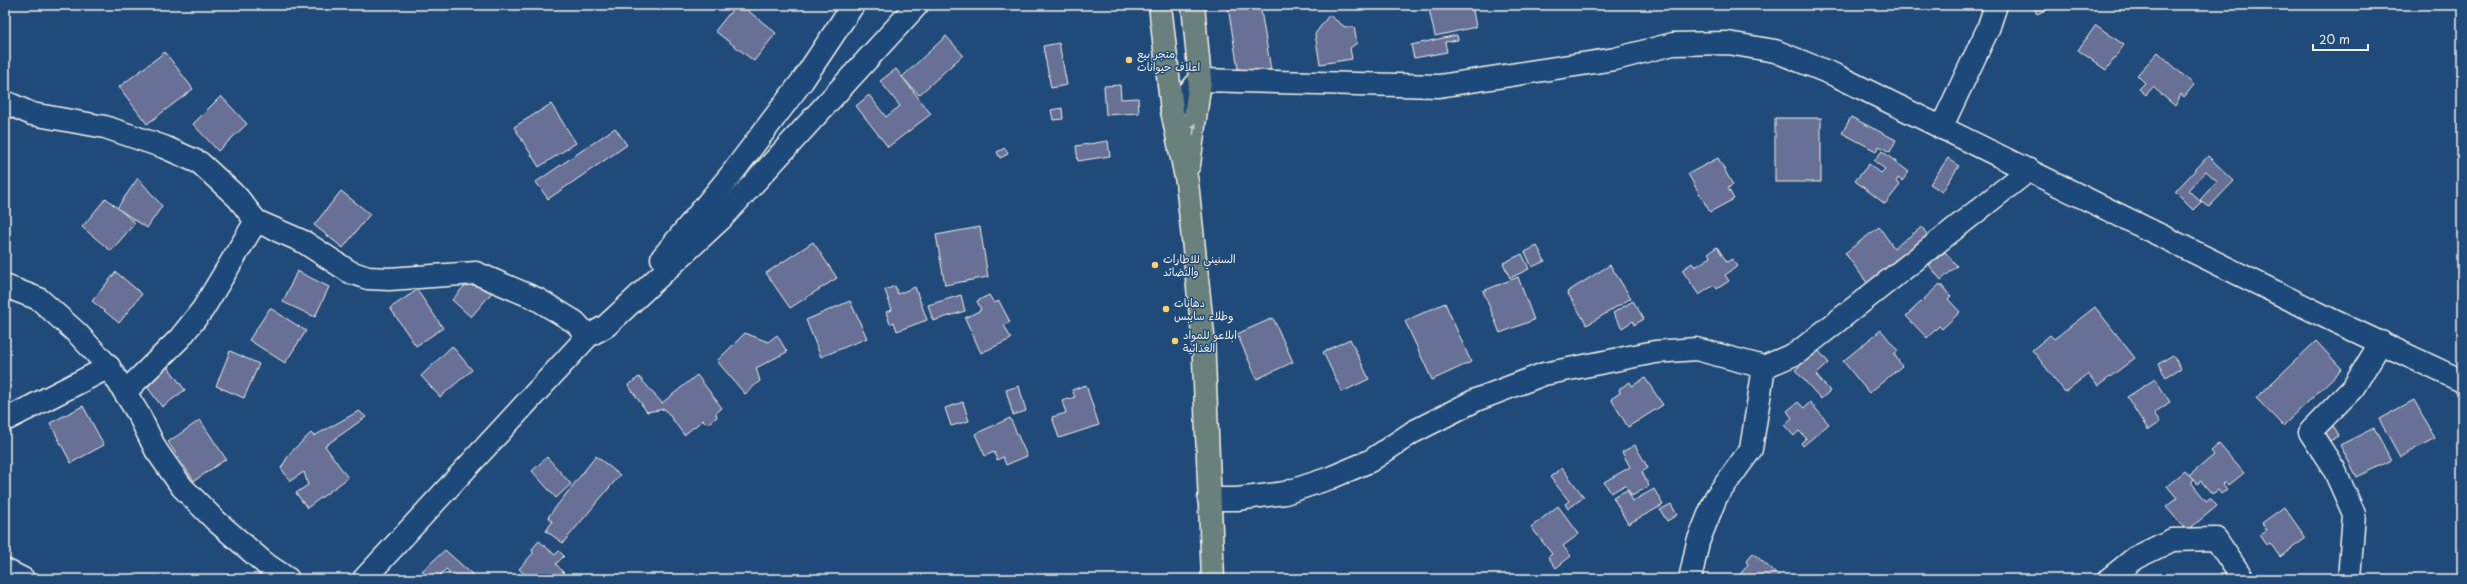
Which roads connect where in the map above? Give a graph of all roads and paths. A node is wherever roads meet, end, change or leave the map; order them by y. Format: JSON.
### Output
{"nodes":[{"id":1,"x":853,"y":5,"type":"edge"},
{"id":2,"x":917,"y":5,"type":"edge"},
{"id":3,"x":1151,"y":5,"type":"edge"},
{"id":4,"x":1160,"y":5,"type":"edge"},
{"id":5,"x":1192,"y":5,"type":"edge"},
{"id":6,"x":1996,"y":5,"type":"edge"},
{"id":7,"x":1200,"y":80,"type":"junction"},
{"id":8,"x":1170,"y":83,"type":"junction"},
{"id":9,"x":5,"y":102,"type":"edge"},
{"id":10,"x":1172,"y":111,"type":"junction"},
{"id":11,"x":1941,"y":128,"type":"junction"},
{"id":12,"x":2029,"y":170,"type":"junction"},
{"id":13,"x":1187,"y":182,"type":"junction"},
{"id":14,"x":256,"y":221,"type":"junction"},
{"id":15,"x":5,"y":286,"type":"edge"},
{"id":16,"x":597,"y":331,"type":"junction"},
{"id":17,"x":2381,"y":342,"type":"junction"},
{"id":18,"x":109,"y":367,"type":"junction"},
{"id":19,"x":1764,"y":367,"type":"junction"},
{"id":20,"x":2462,"y":381,"type":"edge"},
{"id":21,"x":124,"y":392,"type":"junction"},
{"id":22,"x":5,"y":420,"type":"edge"},
{"id":23,"x":1209,"y":499,"type":"junction"},
{"id":24,"x":5,"y":570,"type":"edge"},
{"id":25,"x":23,"y":579,"type":"edge"},
{"id":26,"x":288,"y":579,"type":"edge"},
{"id":27,"x":364,"y":579,"type":"edge"},
{"id":28,"x":1213,"y":579,"type":"edge"},
{"id":29,"x":1690,"y":579,"type":"edge"},
{"id":30,"x":2109,"y":579,"type":"edge"},
{"id":31,"x":2243,"y":579,"type":"edge"},
{"id":32,"x":2349,"y":579,"type":"edge"}],
"edges":[{"from":1,"to":16,"type":"street"},
{"from":2,"to":16,"type":"street"},
{"from":3,"to":8,"type":"street"},
{"from":4,"to":8,"type":"main road"},
{"from":5,"to":7,"type":"main road"},
{"from":6,"to":11,"type":"street"},
{"from":7,"to":10,"type":"street"},
{"from":7,"to":11,"type":"street"},
{"from":13,"to":7,"type":"main road","one_way":true},
{"from":8,"to":10,"type":"main road"},
{"from":9,"to":14,"type":"street"},
{"from":10,"to":13,"type":"main road"},
{"from":11,"to":12,"type":"street"},
{"from":12,"to":17,"type":"street"},
{"from":12,"to":19,"type":"street"},
{"from":13,"to":23,"type":"main road"},
{"from":14,"to":16,"type":"street"},
{"from":14,"to":21,"type":"street"},
{"from":15,"to":18,"type":"street"},
{"from":16,"to":27,"type":"street"},
{"from":17,"to":20,"type":"street"},
{"from":17,"to":32,"type":"street"},
{"from":18,"to":21,"type":"street"},
{"from":18,"to":22,"type":"street"},
{"from":19,"to":23,"type":"street"},
{"from":19,"to":29,"type":"street"},
{"from":21,"to":26,"type":"street"},
{"from":23,"to":28,"type":"main road"},
{"from":24,"to":25,"type":"street"},
{"from":30,"to":31,"type":"street"}]}
